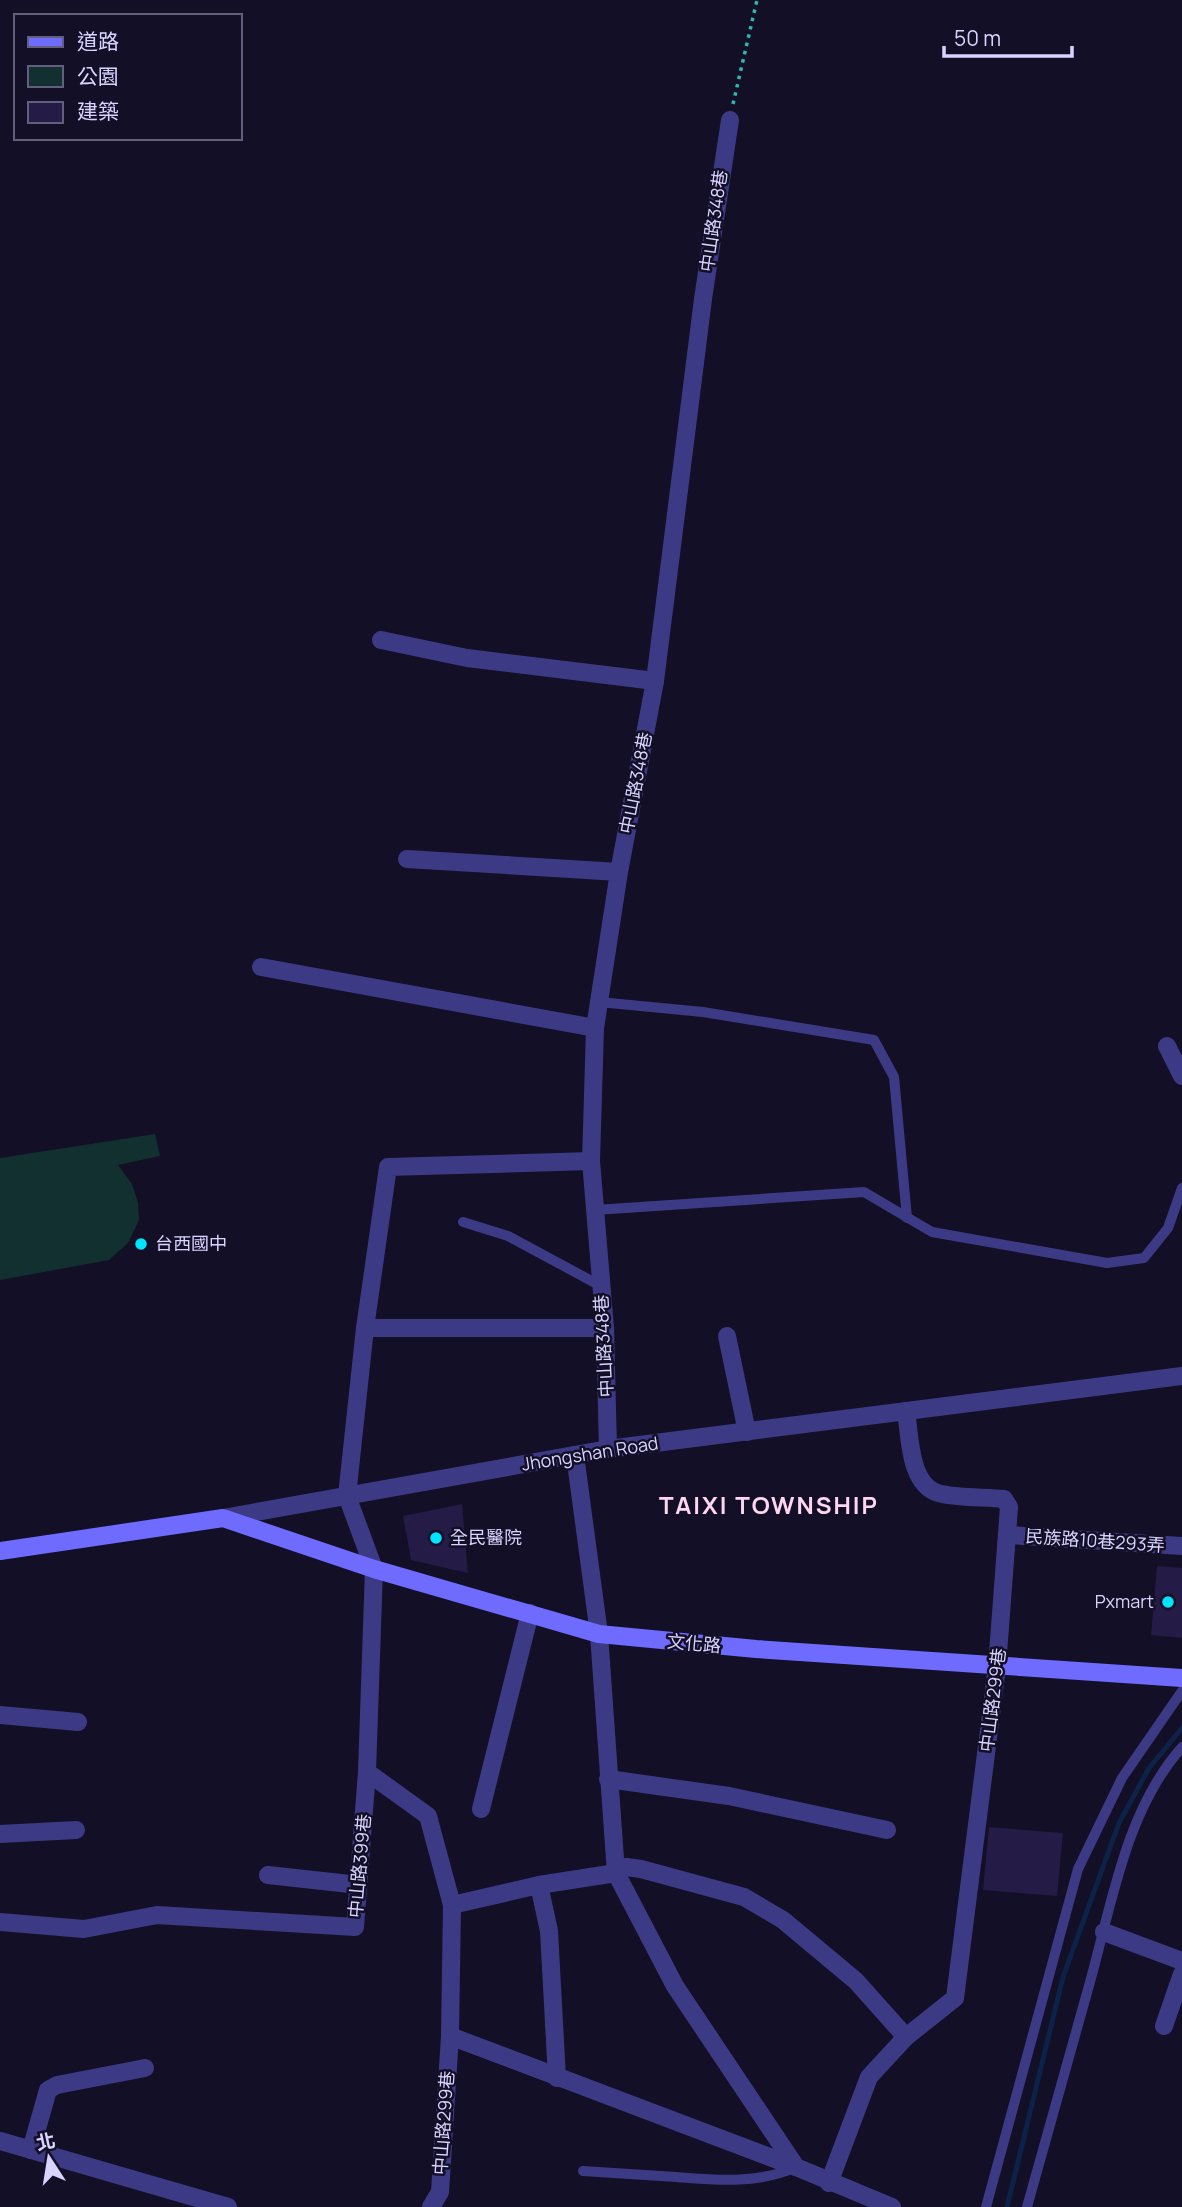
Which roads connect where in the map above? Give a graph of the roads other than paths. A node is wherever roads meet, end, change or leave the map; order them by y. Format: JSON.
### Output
{"nodes":[{"id":1,"x":730,"y":120,"type":"road end"},
{"id":2,"x":381,"y":640,"type":"dead end"},
{"id":3,"x":655,"y":681,"type":"junction"},
{"id":4,"x":407,"y":859,"type":"dead end"},
{"id":5,"x":618,"y":872,"type":"junction"},
{"id":6,"x":261,"y":967,"type":"dead end"},
{"id":7,"x":599,"y":1002,"type":"junction"},
{"id":8,"x":595,"y":1028,"type":"junction"},
{"id":9,"x":1167,"y":1046,"type":"dead end"},
{"id":10,"x":1182,"y":1076,"type":"edge"},
{"id":11,"x":592,"y":1161,"type":"junction"},
{"id":12,"x":1182,"y":1188,"type":"edge"},
{"id":13,"x":594,"y":1210,"type":"junction"},
{"id":14,"x":907,"y":1218,"type":"junction"},
{"id":15,"x":463,"y":1222,"type":"dead end"},
{"id":16,"x":601,"y":1286,"type":"junction"},
{"id":17,"x":365,"y":1328,"type":"junction"},
{"id":18,"x":605,"y":1328,"type":"junction"},
{"id":19,"x":727,"y":1336,"type":"dead end"},
{"id":20,"x":1182,"y":1377,"type":"edge"},
{"id":21,"x":906,"y":1411,"type":"junction"},
{"id":22,"x":747,"y":1432,"type":"junction"},
{"id":23,"x":608,"y":1448,"type":"junction"},
{"id":24,"x":575,"y":1455,"type":"junction"},
{"id":25,"x":347,"y":1496,"type":"junction"},
{"id":26,"x":223,"y":1518,"type":"junction"},
{"id":27,"x":1009,"y":1535,"type":"junction"},
{"id":28,"x":1182,"y":1546,"type":"edge"},
{"id":29,"x":0,"y":1550,"type":"edge"},
{"id":30,"x":374,"y":1569,"type":"junction"},
{"id":31,"x":530,"y":1614,"type":"junction"},
{"id":32,"x":599,"y":1634,"type":"junction"},
{"id":33,"x":997,"y":1667,"type":"junction"},
{"id":34,"x":1182,"y":1678,"type":"edge"},
{"id":35,"x":1182,"y":1691,"type":"edge"},
{"id":36,"x":0,"y":1715,"type":"edge"},
{"id":37,"x":78,"y":1722,"type":"dead end"},
{"id":38,"x":1182,"y":1747,"type":"edge"},
{"id":39,"x":367,"y":1772,"type":"junction"},
{"id":40,"x":608,"y":1779,"type":"junction"},
{"id":41,"x":481,"y":1809,"type":"dead end"},
{"id":42,"x":76,"y":1830,"type":"dead end"},
{"id":43,"x":887,"y":1830,"type":"dead end"},
{"id":44,"x":0,"y":1834,"type":"edge"},
{"id":45,"x":617,"y":1873,"type":"junction"},
{"id":46,"x":268,"y":1875,"type":"dead end"},
{"id":47,"x":359,"y":1885,"type":"junction"},
{"id":48,"x":539,"y":1885,"type":"junction"},
{"id":49,"x":452,"y":1905,"type":"junction"},
{"id":50,"x":0,"y":1922,"type":"edge"},
{"id":51,"x":1104,"y":1932,"type":"junction"},
{"id":52,"x":1182,"y":1961,"type":"edge"},
{"id":53,"x":1182,"y":1974,"type":"edge"},
{"id":54,"x":1164,"y":2026,"type":"dead end"},
{"id":55,"x":450,"y":2036,"type":"junction"},
{"id":56,"x":906,"y":2037,"type":"junction"},
{"id":57,"x":145,"y":2068,"type":"dead end"},
{"id":58,"x":557,"y":2078,"type":"junction"},
{"id":59,"x":0,"y":2141,"type":"edge"},
{"id":60,"x":31,"y":2150,"type":"junction"},
{"id":61,"x":796,"y":2167,"type":"junction"},
{"id":62,"x":583,"y":2171,"type":"dead end"},
{"id":63,"x":829,"y":2183,"type":"junction"},
{"id":64,"x":228,"y":2207,"type":"edge"},
{"id":65,"x":431,"y":2207,"type":"edge"},
{"id":66,"x":892,"y":2207,"type":"edge"},
{"id":67,"x":986,"y":2207,"type":"edge"},
{"id":68,"x":1027,"y":2207,"type":"edge"}],
"edges":[{"from":1,"to":3,"type":"street","name":"中山路348巷"},
{"from":2,"to":3,"type":"street"},
{"from":3,"to":5,"type":"street","name":"中山路348巷"},
{"from":4,"to":5,"type":"street"},
{"from":5,"to":7,"type":"street","name":"中山路348巷"},
{"from":6,"to":8,"type":"street"},
{"from":7,"to":8,"type":"street","name":"中山路348巷"},
{"from":7,"to":14,"type":"lane"},
{"from":8,"to":11,"type":"street","name":"中山路348巷"},
{"from":9,"to":10,"type":"street"},
{"from":11,"to":13,"type":"street","name":"中山路348巷"},
{"from":11,"to":17,"type":"street"},
{"from":12,"to":14,"type":"lane"},
{"from":13,"to":14,"type":"lane"},
{"from":13,"to":16,"type":"street","name":"中山路348巷"},
{"from":15,"to":16,"type":"lane"},
{"from":16,"to":18,"type":"street","name":"中山路348巷"},
{"from":17,"to":18,"type":"street"},
{"from":17,"to":25,"type":"street"},
{"from":18,"to":23,"type":"street","name":"中山路348巷"},
{"from":19,"to":22,"type":"street"},
{"from":20,"to":21,"type":"street","name":"Jhongshan Road"},
{"from":21,"to":22,"type":"street","name":"Jhongshan Road"},
{"from":21,"to":27,"type":"street","name":"中山路299巷"},
{"from":22,"to":23,"type":"street","name":"Jhongshan Road"},
{"from":23,"to":24,"type":"street","name":"Jhongshan Road"},
{"from":24,"to":25,"type":"street","name":"Jhongshan Road"},
{"from":24,"to":32,"type":"street"},
{"from":25,"to":26,"type":"street","name":"Jhongshan Road"},
{"from":25,"to":30,"type":"street","name":"中山路399巷"},
{"from":26,"to":29,"type":"main road","name":"Jhongshan Road"},
{"from":26,"to":30,"type":"main road","name":"文化路"},
{"from":27,"to":28,"type":"street","name":"民族路10巷293弄"},
{"from":27,"to":33,"type":"street","name":"中山路299巷"},
{"from":30,"to":31,"type":"main road","name":"文化路"},
{"from":30,"to":39,"type":"street","name":"中山路399巷"},
{"from":31,"to":32,"type":"main road","name":"文化路"},
{"from":31,"to":41,"type":"street"},
{"from":32,"to":33,"type":"main road","name":"文化路"},
{"from":32,"to":40,"type":"street"},
{"from":33,"to":34,"type":"main road","name":"文化路"},
{"from":33,"to":56,"type":"street","name":"中山路299巷"},
{"from":35,"to":67,"type":"lane"},
{"from":36,"to":37,"type":"street"},
{"from":38,"to":51,"type":"lane"},
{"from":39,"to":47,"type":"street","name":"中山路399巷"},
{"from":39,"to":49,"type":"street","name":"中山路299巷"},
{"from":40,"to":43,"type":"street"},
{"from":40,"to":45,"type":"street"},
{"from":42,"to":44,"type":"street"},
{"from":45,"to":48,"type":"street"},
{"from":45,"to":56,"type":"street"},
{"from":45,"to":61,"type":"street"},
{"from":46,"to":47,"type":"street"},
{"from":47,"to":50,"type":"street","name":"中山路399巷"},
{"from":48,"to":49,"type":"street"},
{"from":48,"to":58,"type":"street"},
{"from":49,"to":55,"type":"street","name":"中山路299巷"},
{"from":51,"to":52,"type":"street"},
{"from":51,"to":68,"type":"lane"},
{"from":53,"to":54,"type":"street"},
{"from":55,"to":58,"type":"street"},
{"from":55,"to":65,"type":"street","name":"中山路299巷"},
{"from":56,"to":63,"type":"street","name":"中山路299巷"},
{"from":57,"to":60,"type":"street"},
{"from":58,"to":61,"type":"street"},
{"from":59,"to":60,"type":"street"},
{"from":60,"to":64,"type":"street"},
{"from":61,"to":62,"type":"lane"},
{"from":61,"to":63,"type":"street"},
{"from":63,"to":66,"type":"street"}]}
